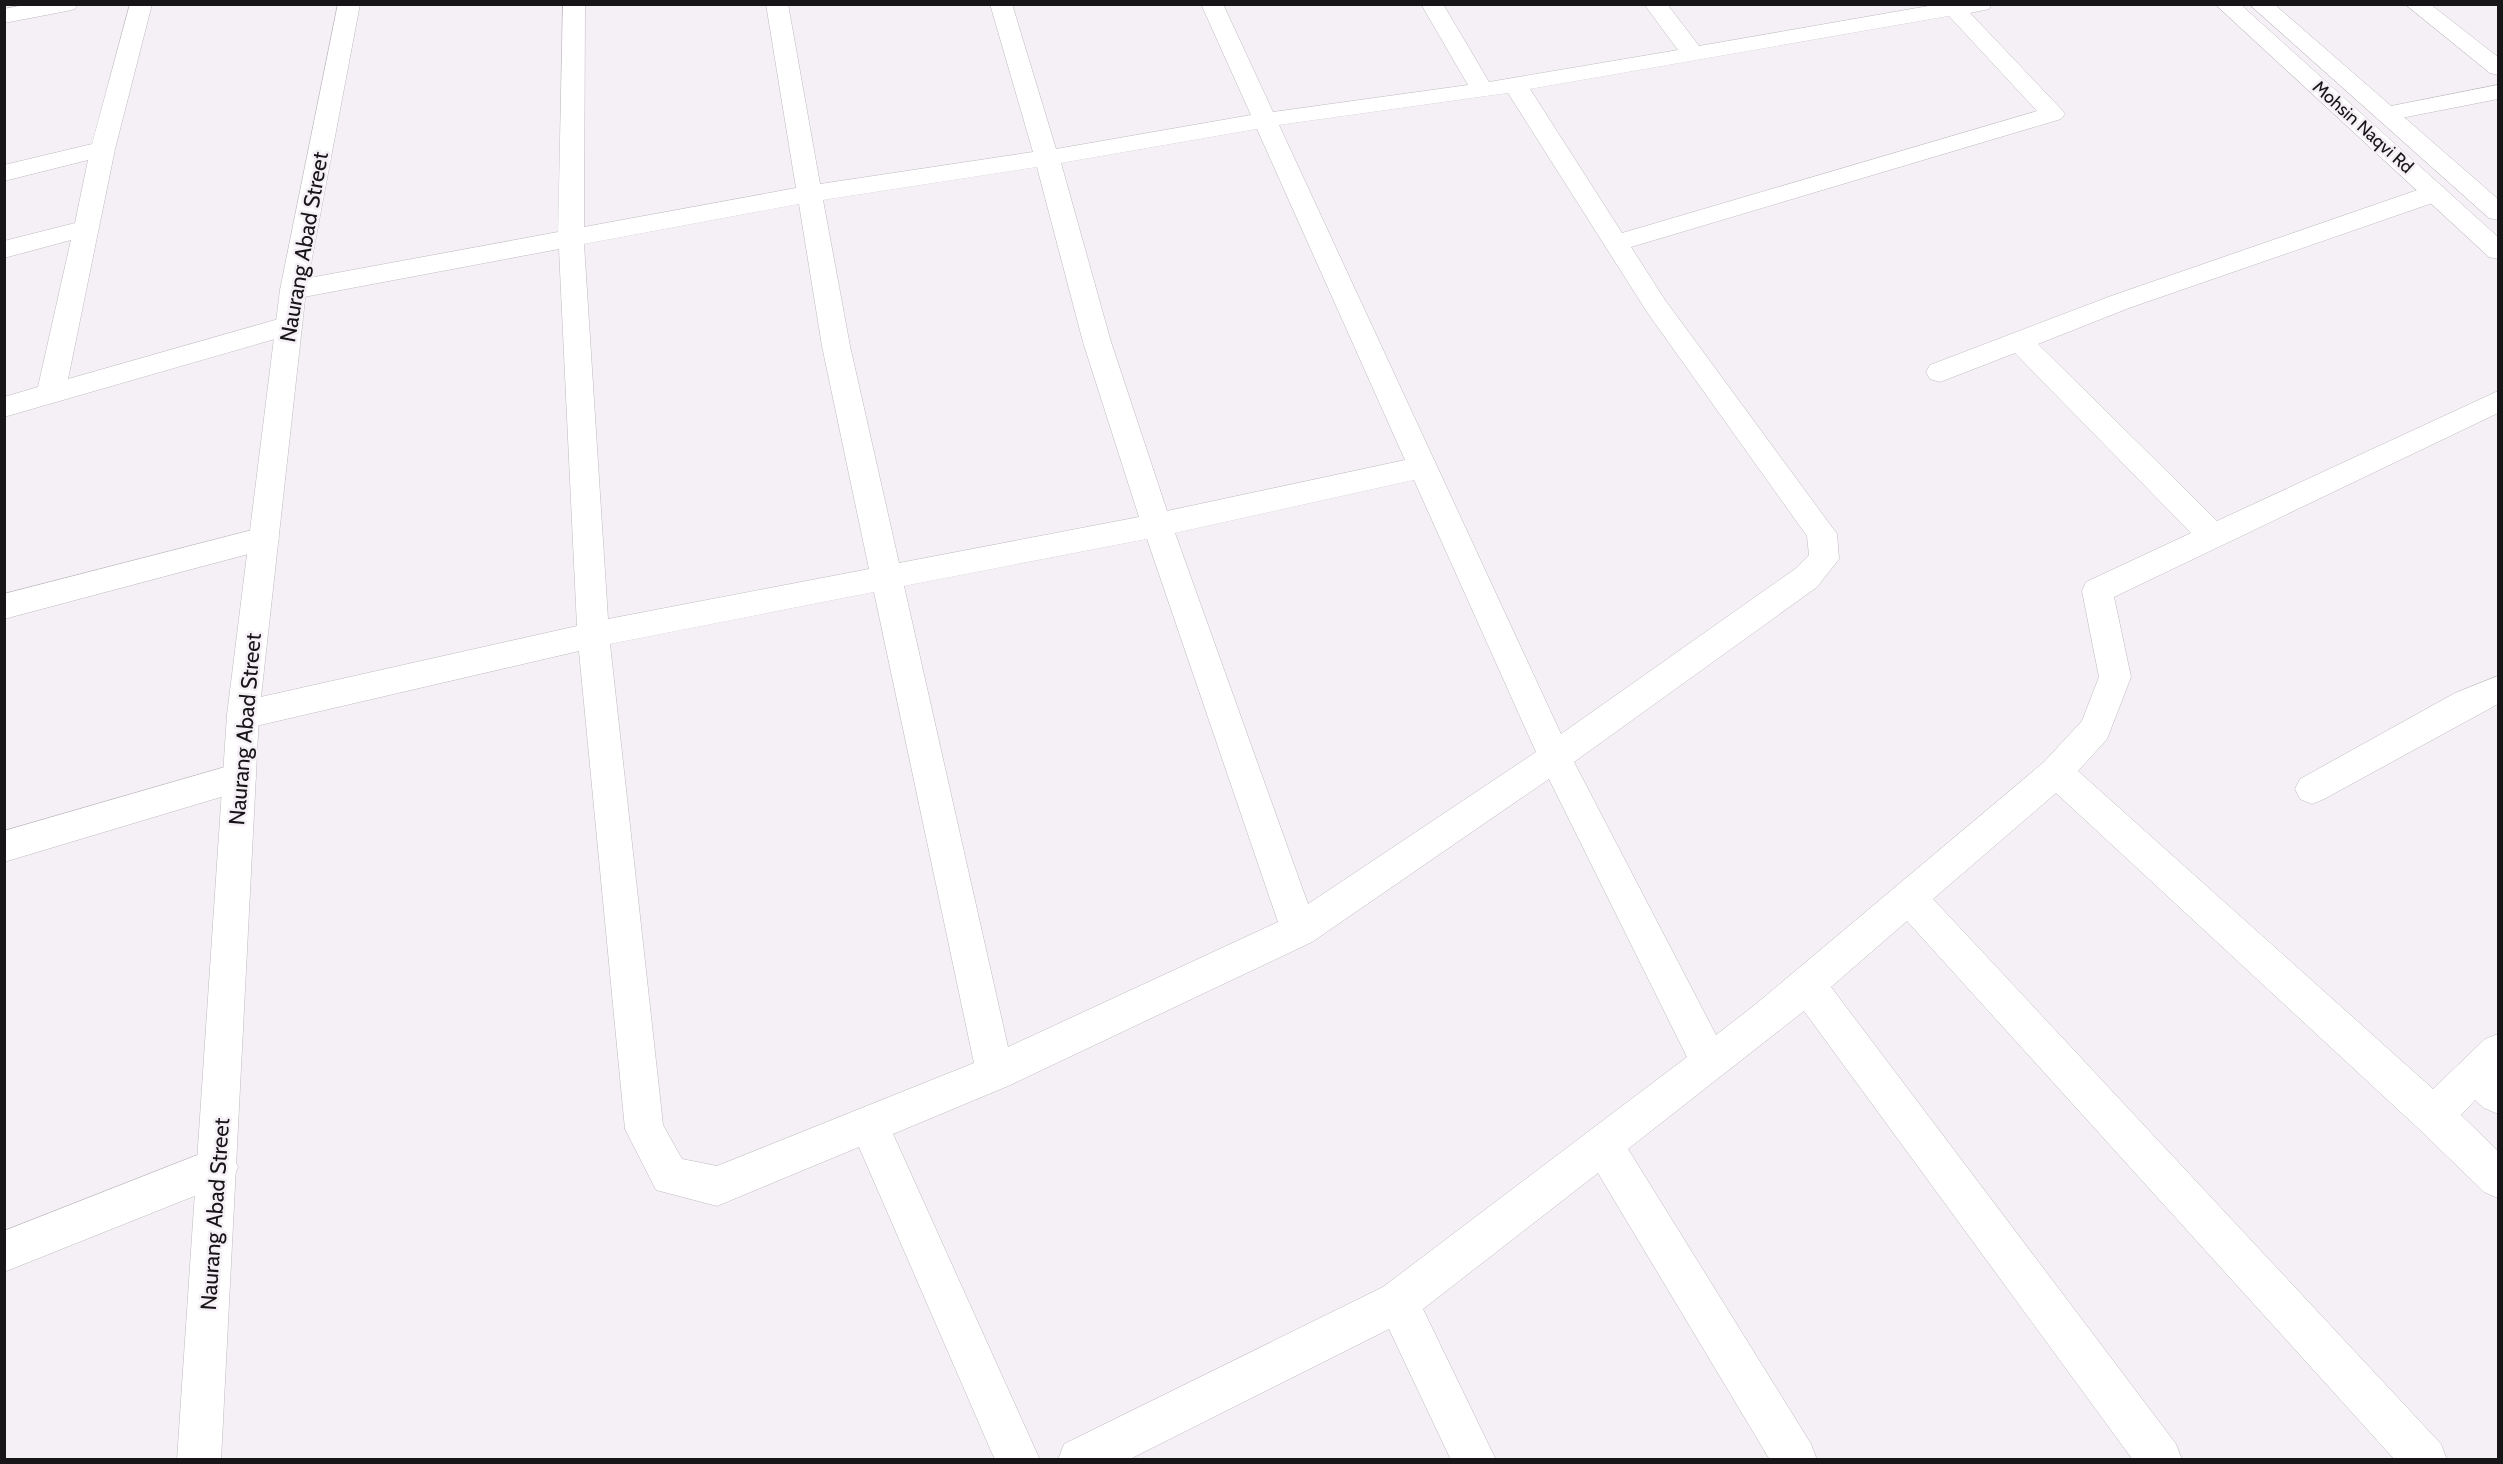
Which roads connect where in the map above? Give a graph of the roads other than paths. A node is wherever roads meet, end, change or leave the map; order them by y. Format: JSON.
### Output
{"nodes":[{"id":1,"x":67,"y":4,"type":"edge"},
{"id":2,"x":141,"y":4,"type":"edge"},
{"id":3,"x":350,"y":4,"type":"edge"},
{"id":4,"x":574,"y":4,"type":"edge"},
{"id":5,"x":777,"y":4,"type":"edge"},
{"id":6,"x":1001,"y":4,"type":"edge"},
{"id":7,"x":1212,"y":4,"type":"edge"},
{"id":8,"x":1432,"y":4,"type":"edge"},
{"id":9,"x":1655,"y":4,"type":"edge"},
{"id":10,"x":1981,"y":4,"type":"edge"},
{"id":11,"x":2226,"y":4,"type":"edge"},
{"id":12,"x":2260,"y":4,"type":"edge"},
{"id":13,"x":2416,"y":4,"type":"edge"},
{"id":14,"x":1954,"y":9,"type":"junction"},
{"id":15,"x":1883,"y":12,"type":"edge"},
{"id":16,"x":4,"y":16,"type":"edge"},
{"id":17,"x":1693,"y":54,"type":"junction"},
{"id":18,"x":2499,"y":68,"type":"edge"},
{"id":19,"x":1515,"y":84,"type":"junction"},
{"id":20,"x":1482,"y":89,"type":"junction"},
{"id":21,"x":2499,"y":92,"type":"edge"},
{"id":22,"x":2386,"y":114,"type":"junction"},
{"id":23,"x":1265,"y":120,"type":"junction"},
{"id":24,"x":103,"y":149,"type":"junction"},
{"id":25,"x":1047,"y":158,"type":"junction"},
{"id":26,"x":4,"y":174,"type":"edge"},
{"id":27,"x":2435,"y":193,"type":"junction"},
{"id":28,"x":808,"y":194,"type":"junction"},
{"id":29,"x":2499,"y":212,"type":"edge"},
{"id":30,"x":86,"y":228,"type":"junction"},
{"id":31,"x":571,"y":238,"type":"junction"},
{"id":32,"x":1616,"y":243,"type":"junction"},
{"id":33,"x":4,"y":250,"type":"edge"},
{"id":34,"x":2499,"y":251,"type":"edge"},
{"id":35,"x":293,"y":290,"type":"junction"},
{"id":36,"x":289,"y":325,"type":"junction"},
{"id":37,"x":2019,"y":341,"type":"junction"},
{"id":38,"x":1940,"y":372,"type":"dead end"},
{"id":39,"x":51,"y":393,"type":"junction"},
{"id":40,"x":2499,"y":401,"type":"edge"},
{"id":41,"x":4,"y":407,"type":"edge"},
{"id":42,"x":1424,"y":467,"type":"junction"},
{"id":43,"x":1157,"y":525,"type":"junction"},
{"id":44,"x":2213,"y":536,"type":"junction"},
{"id":45,"x":264,"y":539,"type":"junction"},
{"id":46,"x":885,"y":580,"type":"junction"},
{"id":47,"x":4,"y":607,"type":"edge"},
{"id":48,"x":593,"y":635,"type":"junction"},
{"id":49,"x":2499,"y":689,"type":"edge"},
{"id":50,"x":243,"y":715,"type":"junction"},
{"id":51,"x":1556,"y":757,"type":"junction"},
{"id":52,"x":2056,"y":772,"type":"junction"},
{"id":53,"x":239,"y":778,"type":"junction"},
{"id":54,"x":2312,"y":789,"type":"dead end"},
{"id":55,"x":4,"y":847,"type":"edge"},
{"id":56,"x":1909,"y":898,"type":"junction"},
{"id":57,"x":1299,"y":930,"type":"junction"},
{"id":58,"x":1807,"y":985,"type":"junction"},
{"id":59,"x":1710,"y":1063,"type":"junction"},
{"id":60,"x":995,"y":1073,"type":"junction"},
{"id":61,"x":2491,"y":1074,"type":"edge"},
{"id":62,"x":2433,"y":1115,"type":"junction"},
{"id":63,"x":869,"y":1124,"type":"junction"},
{"id":64,"x":1603,"y":1144,"type":"junction"},
{"id":65,"x":218,"y":1167,"type":"junction"},
{"id":66,"x":2499,"y":1178,"type":"edge"},
{"id":67,"x":4,"y":1252,"type":"edge"},
{"id":68,"x":1398,"y":1302,"type":"junction"},
{"id":69,"x":199,"y":1460,"type":"edge"},
{"id":70,"x":1018,"y":1460,"type":"edge"},
{"id":71,"x":1080,"y":1460,"type":"edge"},
{"id":72,"x":1474,"y":1460,"type":"edge"},
{"id":73,"x":1795,"y":1460,"type":"edge"},
{"id":74,"x":2160,"y":1460,"type":"edge"},
{"id":75,"x":2425,"y":1460,"type":"edge"}],
"edges":[{"from":1,"to":16,"type":"street"},
{"from":2,"to":24,"type":"street"},
{"from":3,"to":35,"type":"street","name":"Naurang Abad Street"},
{"from":4,"to":31,"type":"street"},
{"from":5,"to":28,"type":"street"},
{"from":6,"to":25,"type":"street"},
{"from":7,"to":23,"type":"street"},
{"from":8,"to":20,"type":"street"},
{"from":9,"to":17,"type":"street"},
{"from":10,"to":14,"type":"street"},
{"from":11,"to":27,"type":"street","name":"Mohsin Naqvi Rd"},
{"from":12,"to":22,"type":"street","name":"Mohsin Naqvi Rd"},
{"from":13,"to":18,"type":"street"},
{"from":14,"to":15,"type":"street"},
{"from":14,"to":32,"type":"street"},
{"from":15,"to":17,"type":"street"},
{"from":17,"to":19,"type":"street"},
{"from":19,"to":20,"type":"street"},
{"from":19,"to":32,"type":"street"},
{"from":20,"to":23,"type":"street"},
{"from":21,"to":22,"type":"street"},
{"from":22,"to":29,"type":"street","name":"Mohsin Naqvi Rd"},
{"from":23,"to":25,"type":"street"},
{"from":23,"to":42,"type":"street"},
{"from":24,"to":26,"type":"street"},
{"from":24,"to":30,"type":"street"},
{"from":25,"to":28,"type":"street"},
{"from":25,"to":43,"type":"street"},
{"from":27,"to":34,"type":"street","name":"Mohsin Naqvi Rd"},
{"from":27,"to":37,"type":"street"},
{"from":28,"to":31,"type":"street"},
{"from":28,"to":46,"type":"street"},
{"from":30,"to":33,"type":"street"},
{"from":30,"to":39,"type":"street"},
{"from":31,"to":35,"type":"street"},
{"from":31,"to":48,"type":"street"},
{"from":32,"to":51,"type":"street"},
{"from":35,"to":36,"type":"street","name":"Naurang Abad Street"},
{"from":36,"to":39,"type":"street"},
{"from":36,"to":45,"type":"street","name":"Naurang Abad Street"},
{"from":37,"to":38,"type":"street"},
{"from":37,"to":44,"type":"street"},
{"from":39,"to":41,"type":"street"},
{"from":40,"to":44,"type":"street"},
{"from":42,"to":43,"type":"street"},
{"from":42,"to":51,"type":"street"},
{"from":43,"to":46,"type":"street"},
{"from":43,"to":57,"type":"street"},
{"from":44,"to":52,"type":"street"},
{"from":45,"to":47,"type":"street"},
{"from":45,"to":50,"type":"street","name":"Naurang Abad Street"},
{"from":46,"to":48,"type":"street"},
{"from":46,"to":60,"type":"street"},
{"from":48,"to":50,"type":"street"},
{"from":48,"to":63,"type":"street"},
{"from":49,"to":54,"type":"street"},
{"from":50,"to":53,"type":"street","name":"Naurang Abad Street"},
{"from":51,"to":57,"type":"street"},
{"from":51,"to":59,"type":"street"},
{"from":52,"to":56,"type":"street"},
{"from":52,"to":62,"type":"street"},
{"from":53,"to":55,"type":"street"},
{"from":53,"to":65,"type":"street","name":"Naurang Abad Street"},
{"from":56,"to":58,"type":"street"},
{"from":56,"to":75,"type":"street"},
{"from":57,"to":60,"type":"street"},
{"from":58,"to":59,"type":"street"},
{"from":58,"to":74,"type":"street"},
{"from":59,"to":64,"type":"street"},
{"from":60,"to":63,"type":"street"},
{"from":61,"to":62,"type":"street"},
{"from":62,"to":66,"type":"street"},
{"from":63,"to":70,"type":"street"},
{"from":64,"to":68,"type":"street"},
{"from":64,"to":73,"type":"street"},
{"from":65,"to":67,"type":"street"},
{"from":65,"to":69,"type":"street","name":"Naurang Abad Street"},
{"from":68,"to":71,"type":"street"},
{"from":68,"to":72,"type":"street"}]}
